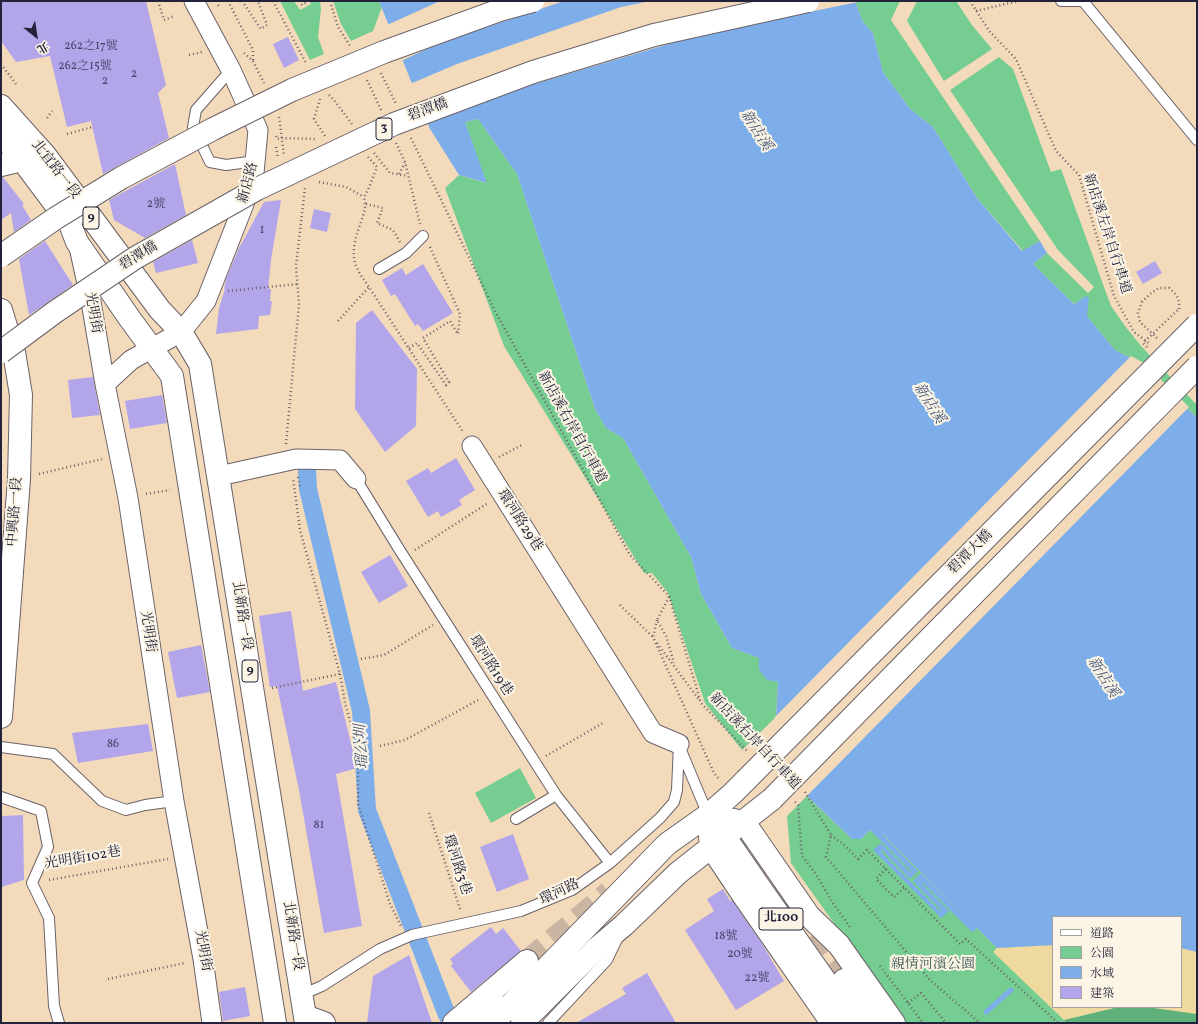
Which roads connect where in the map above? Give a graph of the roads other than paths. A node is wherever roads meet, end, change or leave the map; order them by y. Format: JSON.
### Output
{"nodes":[{"id":1,"x":194,"y":1,"type":"edge"},
{"id":2,"x":533,"y":1,"type":"edge"},
{"id":3,"x":808,"y":1,"type":"edge"},
{"id":4,"x":1061,"y":1,"type":"edge"},
{"id":5,"x":231,"y":70,"type":"junction"},
{"id":6,"x":1,"y":106,"type":"edge"},
{"id":7,"x":1,"y":134,"type":"edge"},
{"id":8,"x":1197,"y":140,"type":"edge"},
{"id":9,"x":22,"y":160,"type":"junction"},
{"id":10,"x":256,"y":161,"type":"junction"},
{"id":11,"x":1,"y":165,"type":"edge"},
{"id":12,"x":423,"y":236,"type":"road end"},
{"id":13,"x":77,"y":242,"type":"junction"},
{"id":14,"x":1,"y":256,"type":"edge"},
{"id":15,"x":379,"y":269,"type":"dead end"},
{"id":16,"x":1,"y":310,"type":"edge"},
{"id":17,"x":1197,"y":325,"type":"edge"},
{"id":18,"x":180,"y":332,"type":"junction"},
{"id":19,"x":152,"y":348,"type":"junction"},
{"id":20,"x":1,"y":352,"type":"edge"},
{"id":21,"x":1,"y":359,"type":"edge"},
{"id":22,"x":1197,"y":367,"type":"edge"},
{"id":23,"x":105,"y":384,"type":"junction"},
{"id":24,"x":472,"y":446,"type":"road end"},
{"id":25,"x":219,"y":476,"type":"junction"},
{"id":26,"x":356,"y":479,"type":"joint"},
{"id":27,"x":1,"y":525,"type":"edge"},
{"id":28,"x":1,"y":717,"type":"edge"},
{"id":29,"x":679,"y":744,"type":"junction"},
{"id":30,"x":1,"y":747,"type":"edge"},
{"id":31,"x":556,"y":795,"type":"junction"},
{"id":32,"x":1,"y":797,"type":"edge"},
{"id":33,"x":174,"y":801,"type":"junction"},
{"id":34,"x":708,"y":814,"type":"junction"},
{"id":35,"x":516,"y":819,"type":"dead end"},
{"id":36,"x":744,"y":822,"type":"junction"},
{"id":37,"x":718,"y":842,"type":"junction"},
{"id":38,"x":610,"y":863,"type":"junction"},
{"id":39,"x":624,"y":925,"type":"junction"},
{"id":40,"x":527,"y":961,"type":"tunnel mouth"},
{"id":41,"x":844,"y":980,"type":"tunnel mouth"},
{"id":42,"x":301,"y":995,"type":"junction"},
{"id":43,"x":515,"y":1002,"type":"junction"},
{"id":44,"x":311,"y":1021,"type":"edge"},
{"id":45,"x":59,"y":1023,"type":"edge"},
{"id":46,"x":212,"y":1023,"type":"edge"},
{"id":47,"x":274,"y":1023,"type":"edge"},
{"id":48,"x":454,"y":1023,"type":"edge"},
{"id":49,"x":475,"y":1023,"type":"edge"},
{"id":50,"x":493,"y":1023,"type":"edge"},
{"id":51,"x":522,"y":1023,"type":"edge"},
{"id":52,"x":548,"y":1023,"type":"edge"},
{"id":53,"x":832,"y":1023,"type":"edge"},
{"id":54,"x":855,"y":1023,"type":"edge"},
{"id":55,"x":874,"y":1023,"type":"edge"},
{"id":56,"x":894,"y":1023,"type":"edge"}],
"edges":[{"from":1,"to":5,"type":"street","name":"新店路"},
{"from":2,"to":14,"type":"main road","bridge":true},
{"from":3,"to":20,"type":"main road","name":"碧潭橋","number":"3","bridge":true},
{"from":4,"to":8,"type":"lane"},
{"from":5,"to":10,"type":"street","name":"新店路"},
{"from":5,"to":10,"type":"lane"},
{"from":6,"to":18,"type":"main road","name":"北宜路一段","number":"9"},
{"from":7,"to":9,"type":"main road","name":"北宜路一段","number":"9"},
{"from":9,"to":11,"type":"main road"},
{"from":9,"to":13,"type":"main road","name":"北宜路一段","number":"9"},
{"from":10,"to":18,"type":"street","name":"新店路"},
{"from":12,"to":15,"type":"lane"},
{"from":13,"to":19,"type":"main road","name":"北宜路一段","number":"9"},
{"from":13,"to":23,"type":"street","name":"光明街"},
{"from":16,"to":28,"type":"main road","name":"中興路一段"},
{"from":17,"to":34,"type":"main road","name":"碧潭大橋","bridge":true},
{"from":18,"to":19,"type":"street","name":"新店路"},
{"from":18,"to":25,"type":"main road","name":"北新路一段","number":"9"},
{"from":19,"to":23,"type":"street","name":"新店路"},
{"from":19,"to":47,"type":"main road","number":"9"},
{"from":21,"to":27,"type":"main road"},
{"from":22,"to":36,"type":"main road","bridge":true},
{"from":23,"to":33,"type":"street","name":"光明街"},
{"from":24,"to":29,"type":"street","name":"環河路29巷"},
{"from":25,"to":26,"type":"street"},
{"from":25,"to":42,"type":"main road","name":"北新路一段","number":"9"},
{"from":26,"to":31,"type":"lane","name":"環河路19巷"},
{"from":29,"to":34,"type":"lane"},
{"from":29,"to":38,"type":"lane","name":"環河路"},
{"from":30,"to":33,"type":"lane"},
{"from":31,"to":35,"type":"lane"},
{"from":31,"to":38,"type":"lane","name":"環河路19巷"},
{"from":32,"to":45,"type":"lane","name":"光明街102巷"},
{"from":33,"to":46,"type":"street","name":"光明街"},
{"from":34,"to":36,"type":"main road"},
{"from":34,"to":37,"type":"main road"},
{"from":34,"to":43,"type":"main road","name":"碧潭大橋"},
{"from":36,"to":37,"type":"main road"},
{"from":36,"to":56,"type":"main road","number":"北100"},
{"from":37,"to":39,"type":"main road"},
{"from":37,"to":53,"type":"main road","number":"北100"},
{"from":37,"to":54,"type":"main road","number":"北100"},
{"from":38,"to":42,"type":"lane","name":"環河路"},
{"from":39,"to":51,"type":"main road"},
{"from":39,"to":52,"type":"lane"},
{"from":40,"to":48,"type":"main road"},
{"from":41,"to":55,"type":"main road"},
{"from":42,"to":44,"type":"main road","name":"北新路一段","number":"9"},
{"from":43,"to":49,"type":"main road"},
{"from":43,"to":50,"type":"main road","name":"碧潭大橋"}]}
